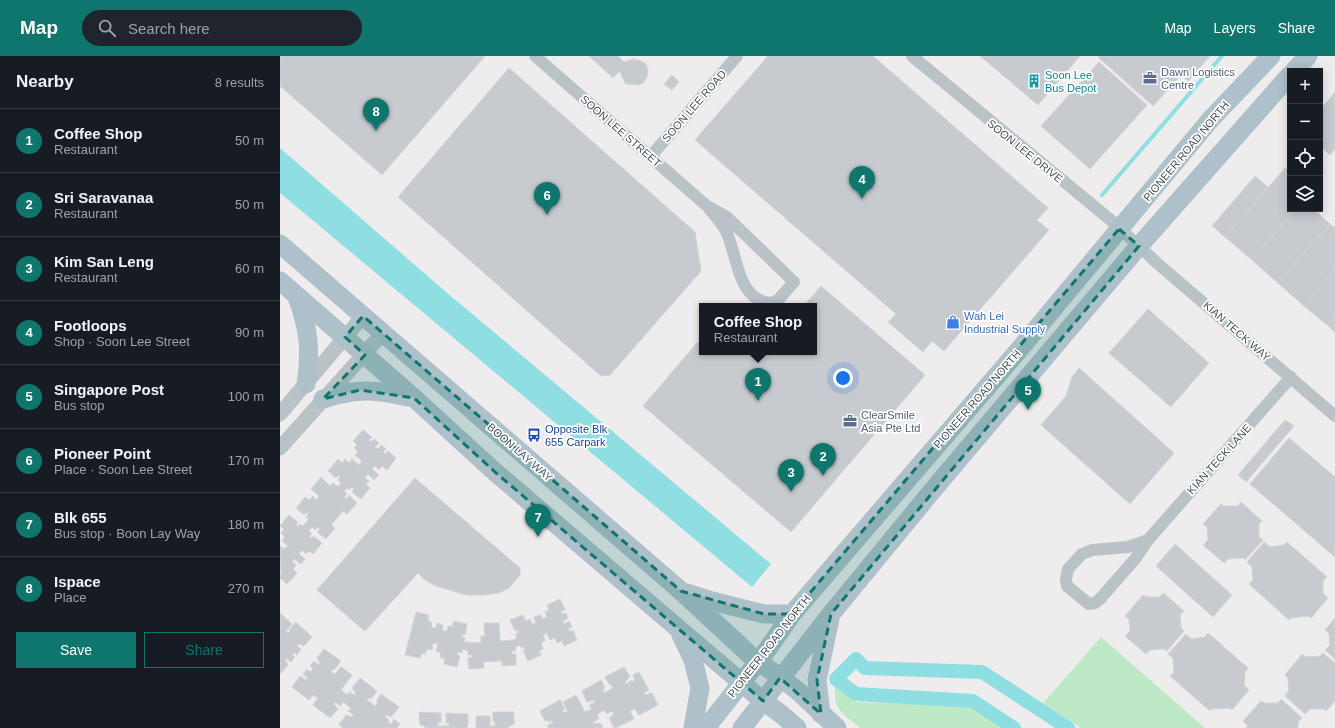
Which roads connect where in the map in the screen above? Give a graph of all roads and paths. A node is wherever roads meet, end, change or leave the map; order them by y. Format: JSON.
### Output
{"nodes":[{"id":1,"x":535,"y":56,"type":"edge"},
{"id":2,"x":737,"y":56,"type":"edge"},
{"id":3,"x":912,"y":56,"type":"edge"},
{"id":4,"x":1271,"y":56,"type":"edge"},
{"id":5,"x":1308,"y":56,"type":"edge"},
{"id":6,"x":1297,"y":68,"type":"edge"},
{"id":7,"x":1287,"y":78,"type":"edge"},
{"id":8,"x":651,"y":156,"type":"junction"},
{"id":9,"x":707,"y":206,"type":"junction"},
{"id":10,"x":1120,"y":229,"type":"junction"},
{"id":11,"x":280,"y":244,"type":"edge"},
{"id":12,"x":1139,"y":246,"type":"junction"},
{"id":13,"x":280,"y":281,"type":"edge"},
{"id":14,"x":297,"y":295,"type":"junction"},
{"id":15,"x":363,"y":316,"type":"junction"},
{"id":16,"x":383,"y":334,"type":"junction"},
{"id":17,"x":345,"y":337,"type":"junction"},
{"id":18,"x":364,"y":355,"type":"junction"},
{"id":19,"x":1291,"y":378,"type":"junction"},
{"id":20,"x":306,"y":384,"type":"junction"},
{"id":21,"x":323,"y":398,"type":"junction"},
{"id":22,"x":414,"y":398,"type":"junction"},
{"id":23,"x":280,"y":414,"type":"edge"},
{"id":24,"x":1335,"y":416,"type":"edge"},
{"id":25,"x":280,"y":448,"type":"edge"},
{"id":26,"x":1148,"y":540,"type":"junction"},
{"id":27,"x":681,"y":591,"type":"junction"},
{"id":28,"x":792,"y":614,"type":"junction"},
{"id":29,"x":831,"y":614,"type":"junction"},
{"id":30,"x":678,"y":628,"type":"junction"},
{"id":31,"x":758,"y":661,"type":"junction"},
{"id":32,"x":780,"y":678,"type":"junction"},
{"id":33,"x":741,"y":682,"type":"junction"},
{"id":34,"x":763,"y":701,"type":"junction"},
{"id":35,"x":822,"y":714,"type":"junction"},
{"id":36,"x":693,"y":728,"type":"edge"},
{"id":37,"x":706,"y":728,"type":"edge"},
{"id":38,"x":742,"y":728,"type":"edge"},
{"id":39,"x":797,"y":728,"type":"edge"},
{"id":40,"x":837,"y":728,"type":"edge"}],
"edges":[{"from":1,"to":8,"type":"street","name":"SOON LEE STREET"},
{"from":2,"to":8,"type":"street","name":"SOON LEE ROAD"},
{"from":3,"to":10,"type":"street","name":"SOON LEE DRIVE"},
{"from":4,"to":10,"type":"main road","name":"PIONEER ROAD NORTH"},
{"from":5,"to":6,"type":"main road"},
{"from":7,"to":12,"type":"main road"},
{"from":8,"to":9,"type":"street","name":"SOON LEE STREET"},
{"from":9,"to":9,"type":"street","name":"SOON LEE STREET"},
{"from":10,"to":12,"type":"street","name":"SOON LEE DRIVE"},
{"from":10,"to":28,"type":"main road","name":"PIONEER ROAD NORTH"},
{"from":11,"to":15,"type":"main road","name":"BOON LAY WAY"},
{"from":12,"to":19,"type":"street","name":"KIAN TECK WAY"},
{"from":12,"to":29,"type":"main road"},
{"from":13,"to":14,"type":"main road"},
{"from":14,"to":17,"type":"main road"},
{"from":14,"to":20,"type":"main road"},
{"from":15,"to":16,"type":"main road","name":"BOON LAY WAY"},
{"from":15,"to":17,"type":"street"},
{"from":16,"to":18,"type":"street"},
{"from":16,"to":27,"type":"main road","name":"BOON LAY WAY"},
{"from":17,"to":18,"type":"main road"},
{"from":17,"to":20,"type":"street"},
{"from":18,"to":21,"type":"street"},
{"from":18,"to":22,"type":"main road"},
{"from":19,"to":24,"type":"street","name":"KIAN TECK WAY"},
{"from":19,"to":26,"type":"street","name":"KIAN TECK LANE"},
{"from":20,"to":23,"type":"street"},
{"from":21,"to":22,"type":"main road"},
{"from":21,"to":25,"type":"street"},
{"from":22,"to":30,"type":"main road"},
{"from":26,"to":26,"type":"street","name":"KIAN TECK LANE"},
{"from":27,"to":28,"type":"main road"},
{"from":27,"to":31,"type":"main road","name":"BOON LAY WAY"},
{"from":28,"to":31,"type":"main road","name":"PIONEER ROAD NORTH"},
{"from":29,"to":32,"type":"main road"},
{"from":29,"to":35,"type":"main road"},
{"from":30,"to":33,"type":"main road"},
{"from":30,"to":36,"type":"main road"},
{"from":31,"to":32,"type":"main road","name":"BOON LAY WAY"},
{"from":31,"to":33,"type":"main road","name":"PIONEER ROAD NORTH"},
{"from":32,"to":34,"type":"main road"},
{"from":32,"to":35,"type":"main road","name":"BOON LAY WAY"},
{"from":33,"to":34,"type":"main road"},
{"from":33,"to":37,"type":"main road","name":"PIONEER ROAD NORTH"},
{"from":34,"to":38,"type":"main road"},
{"from":34,"to":39,"type":"main road"},
{"from":35,"to":40,"type":"main road","name":"BOON LAY WAY"}]}
